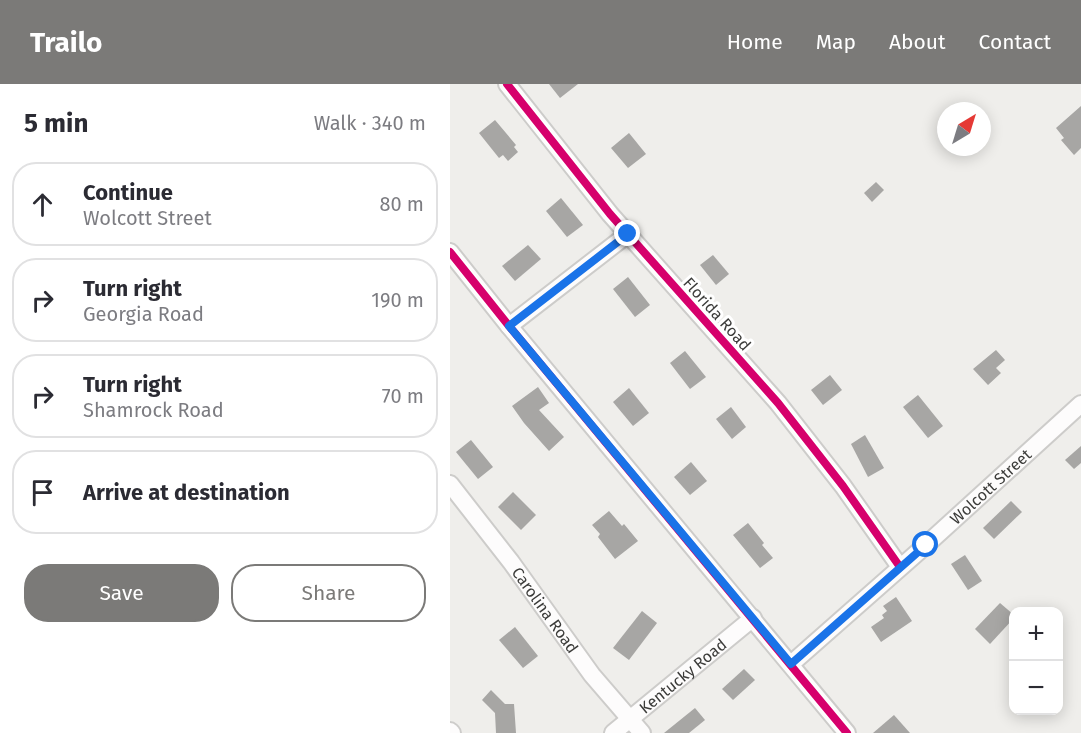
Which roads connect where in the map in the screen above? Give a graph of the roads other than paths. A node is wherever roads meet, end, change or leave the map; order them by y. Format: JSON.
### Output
{"nodes":[{"id":1,"x":507,"y":84,"type":"edge"},
{"id":2,"x":628,"y":234,"type":"junction"},
{"id":3,"x":450,"y":252,"type":"edge"},
{"id":4,"x":509,"y":326,"type":"junction"},
{"id":5,"x":1081,"y":404,"type":"edge"},
{"id":6,"x":450,"y":484,"type":"edge"},
{"id":7,"x":900,"y":567,"type":"junction"},
{"id":8,"x":753,"y":618,"type":"junction"},
{"id":9,"x":791,"y":664,"type":"junction"},
{"id":10,"x":630,"y":719,"type":"junction"},
{"id":11,"x":613,"y":733,"type":"edge"},
{"id":12,"x":642,"y":733,"type":"edge"},
{"id":13,"x":847,"y":733,"type":"edge"}],
"edges":[{"from":1,"to":2,"type":"street","name":"Florida Road"},
{"from":2,"to":4,"type":"street"},
{"from":2,"to":7,"type":"street","name":"Florida Road"},
{"from":3,"to":4,"type":"street"},
{"from":4,"to":8,"type":"street"},
{"from":5,"to":7,"type":"street","name":"Wolcott Street"},
{"from":6,"to":10,"type":"street","name":"Carolina Road"},
{"from":7,"to":9,"type":"street","name":"Wolcott Street"},
{"from":8,"to":9,"type":"street"},
{"from":8,"to":10,"type":"street","name":"Kentucky Road"},
{"from":9,"to":13,"type":"street"},
{"from":10,"to":11,"type":"street","name":"Kentucky Road"},
{"from":10,"to":12,"type":"street","name":"Carolina Road"}]}
